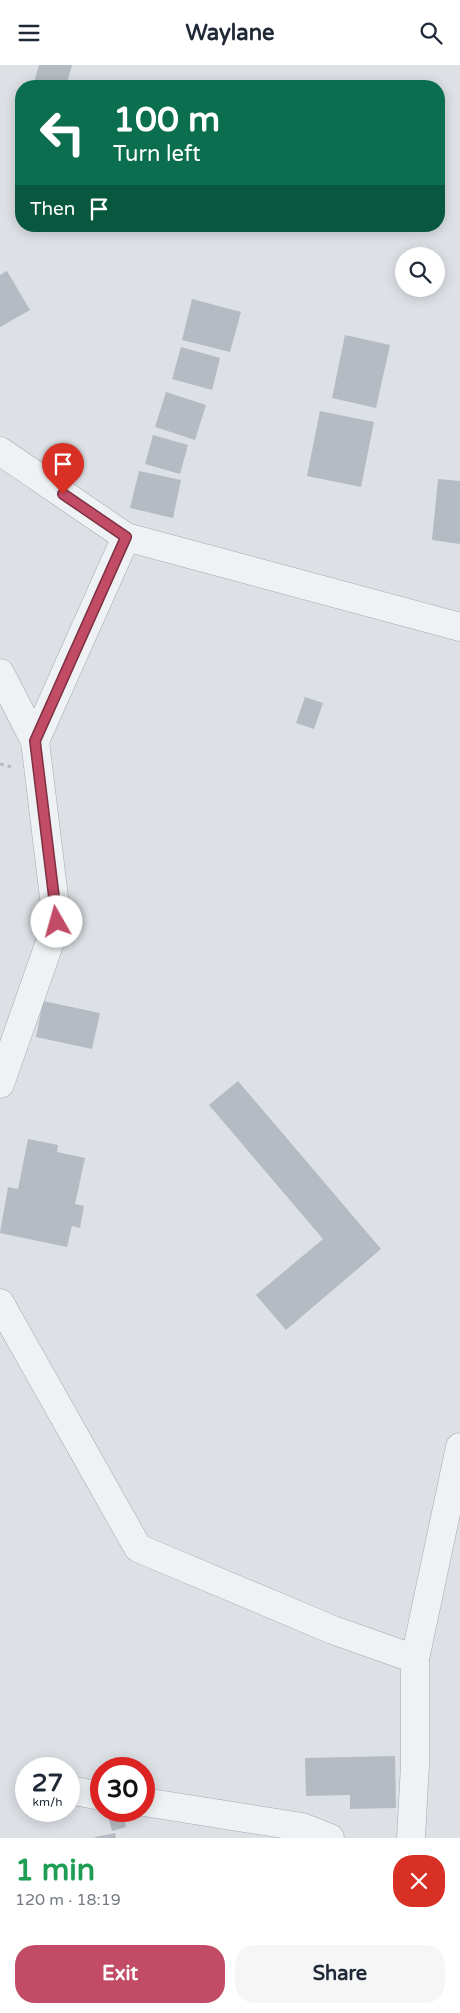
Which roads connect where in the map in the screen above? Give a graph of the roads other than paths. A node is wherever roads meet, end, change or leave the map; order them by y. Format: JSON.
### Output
{"nodes":[{"id":1,"x":0,"y":451,"type":"edge"},
{"id":2,"x":126,"y":537,"type":"junction"},
{"id":3,"x":460,"y":627,"type":"edge"},
{"id":4,"x":0,"y":673,"type":"edge"},
{"id":5,"x":35,"y":741,"type":"junction"},
{"id":6,"x":0,"y":1084,"type":"edge"},
{"id":7,"x":0,"y":1303,"type":"edge"},
{"id":8,"x":460,"y":1447,"type":"edge"},
{"id":9,"x":414,"y":1659,"type":"junction"},
{"id":10,"x":155,"y":1804,"type":"edge"},
{"id":11,"x":330,"y":1838,"type":"edge"},
{"id":12,"x":411,"y":1838,"type":"edge"}],
"edges":[{"from":1,"to":2,"type":"street"},
{"from":2,"to":3,"type":"street"},
{"from":2,"to":5,"type":"street"},
{"from":4,"to":5,"type":"street"},
{"from":5,"to":6,"type":"street"},
{"from":7,"to":9,"type":"street"},
{"from":8,"to":9,"type":"street"},
{"from":9,"to":12,"type":"street"},
{"from":10,"to":11,"type":"street"}]}
